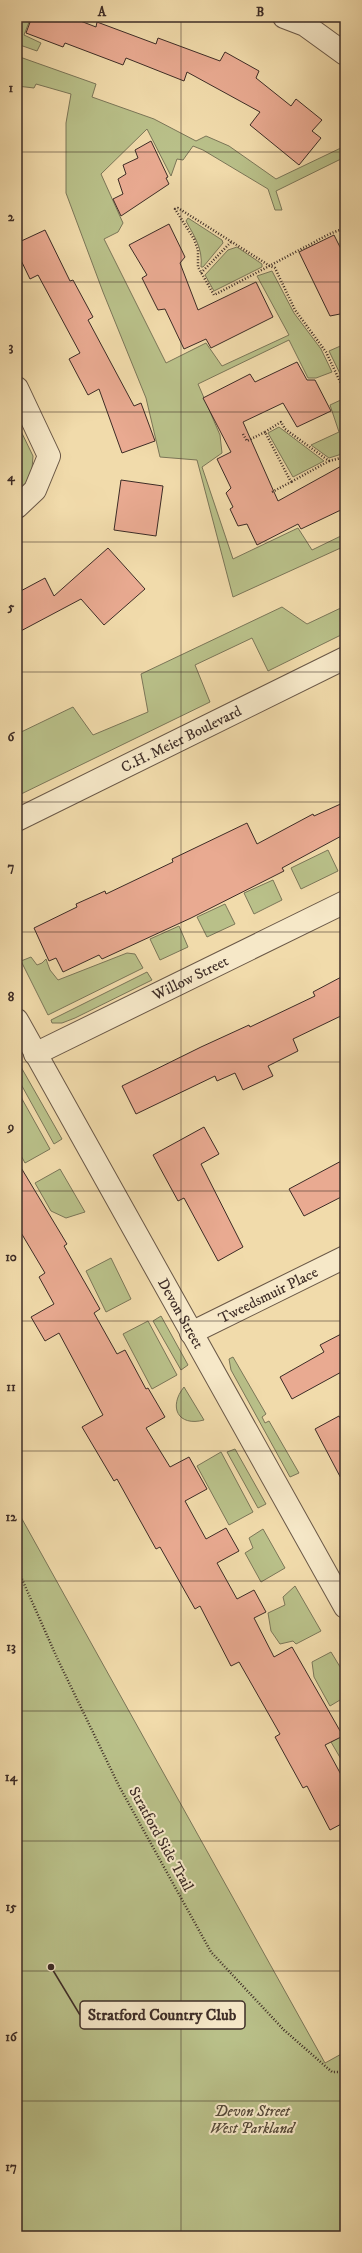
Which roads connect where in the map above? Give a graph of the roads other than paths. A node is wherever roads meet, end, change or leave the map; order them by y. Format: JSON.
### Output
{"nodes":[{"id":1,"x":284,"y":17,"type":"edge"},
{"id":2,"x":345,"y":54,"type":"edge"},
{"id":3,"x":17,"y":388,"type":"edge"},
{"id":4,"x":17,"y":507,"type":"edge"},
{"id":5,"x":345,"y":658,"type":"edge"},
{"id":6,"x":17,"y":820,"type":"edge"},
{"id":7,"x":345,"y":902,"type":"edge"},
{"id":8,"x":17,"y":1020,"type":"edge"},
{"id":9,"x":35,"y":1054,"type":"junction"},
{"id":10,"x":345,"y":1257,"type":"edge"},
{"id":11,"x":191,"y":1333,"type":"junction"},
{"id":12,"x":345,"y":1607,"type":"edge"}],
"edges":[{"from":1,"to":2,"type":"street"},
{"from":3,"to":4,"type":"street"},
{"from":5,"to":6,"type":"street","name":"C.H. Meier Boulevard"},
{"from":7,"to":9,"type":"street","name":"Willow Street"},
{"from":8,"to":9,"type":"street","name":"Devon Street"},
{"from":9,"to":11,"type":"street","name":"Devon Street"},
{"from":10,"to":11,"type":"street","name":"Tweedsmuir Place"},
{"from":11,"to":12,"type":"street","name":"Devon Street"}]}
